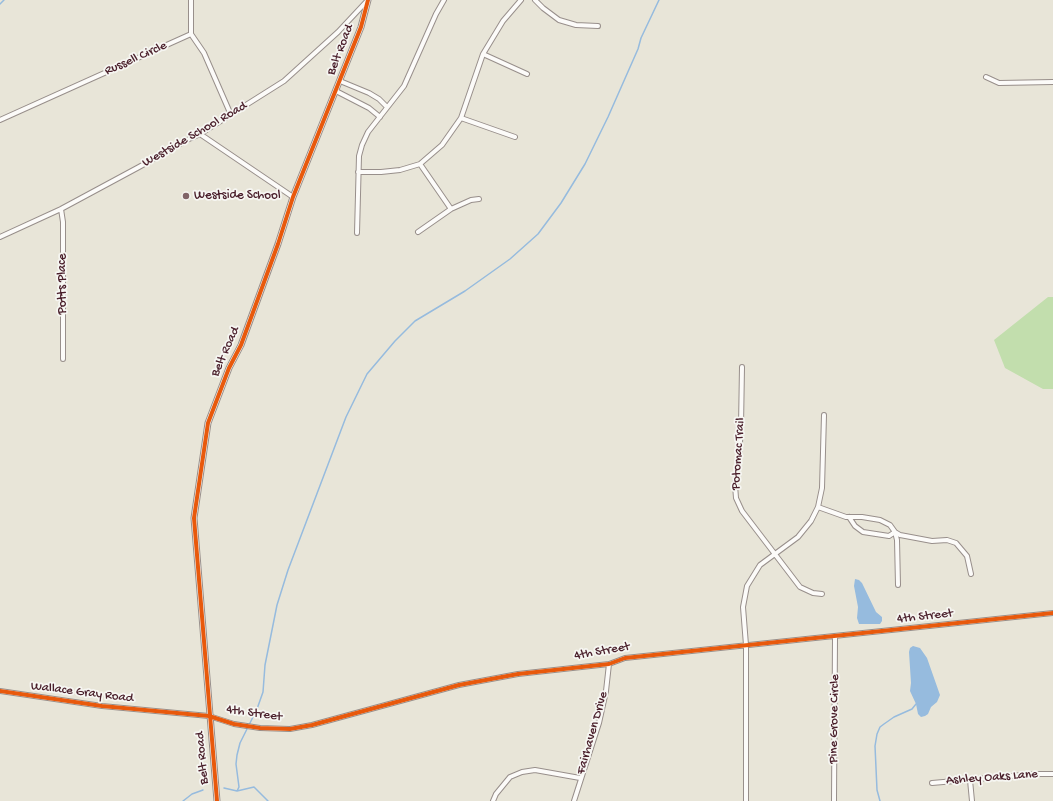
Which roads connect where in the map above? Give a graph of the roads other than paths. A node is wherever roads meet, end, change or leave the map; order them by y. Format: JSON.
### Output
{"nodes":[{"id":1,"x":191,"y":0,"type":"edge"},
{"id":2,"x":368,"y":0,"type":"edge"},
{"id":3,"x":444,"y":0,"type":"edge"},
{"id":4,"x":521,"y":0,"type":"edge"},
{"id":5,"x":535,"y":0,"type":"edge"},
{"id":6,"x":598,"y":26,"type":"dead end"},
{"id":7,"x":190,"y":34,"type":"junction"},
{"id":8,"x":483,"y":54,"type":"junction"},
{"id":9,"x":527,"y":74,"type":"dead end"},
{"id":10,"x":986,"y":77,"type":"dead end"},
{"id":11,"x":340,"y":81,"type":"junction"},
{"id":12,"x":1053,"y":82,"type":"edge"},
{"id":13,"x":336,"y":91,"type":"junction"},
{"id":14,"x":387,"y":107,"type":"junction"},
{"id":15,"x":231,"y":114,"type":"junction"},
{"id":16,"x":380,"y":117,"type":"junction"},
{"id":17,"x":461,"y":118,"type":"junction"},
{"id":18,"x":0,"y":120,"type":"edge"},
{"id":19,"x":200,"y":134,"type":"junction"},
{"id":20,"x":515,"y":137,"type":"dead end"},
{"id":21,"x":420,"y":164,"type":"junction"},
{"id":22,"x":358,"y":172,"type":"junction"},
{"id":23,"x":293,"y":197,"type":"junction"},
{"id":24,"x":479,"y":199,"type":"dead end"},
{"id":25,"x":60,"y":209,"type":"junction"},
{"id":26,"x":451,"y":210,"type":"junction"},
{"id":27,"x":418,"y":232,"type":"dead end"},
{"id":28,"x":357,"y":233,"type":"dead end"},
{"id":29,"x":0,"y":237,"type":"edge"},
{"id":30,"x":63,"y":359,"type":"dead end"},
{"id":31,"x":742,"y":366,"type":"dead end"},
{"id":32,"x":824,"y":415,"type":"dead end"},
{"id":33,"x":818,"y":507,"type":"junction"},
{"id":34,"x":849,"y":517,"type":"junction"},
{"id":35,"x":895,"y":532,"type":"junction"},
{"id":36,"x":775,"y":554,"type":"junction"},
{"id":37,"x":971,"y":574,"type":"dead end"},
{"id":38,"x":898,"y":585,"type":"dead end"},
{"id":39,"x":822,"y":594,"type":"dead end"},
{"id":40,"x":1053,"y":613,"type":"edge"},
{"id":41,"x":835,"y":636,"type":"junction"},
{"id":42,"x":746,"y":645,"type":"junction"},
{"id":43,"x":609,"y":664,"type":"junction"},
{"id":44,"x":0,"y":692,"type":"edge"},
{"id":45,"x":209,"y":716,"type":"junction"},
{"id":46,"x":1053,"y":774,"type":"edge"},
{"id":47,"x":580,"y":778,"type":"junction"},
{"id":48,"x":970,"y":780,"type":"junction"},
{"id":49,"x":932,"y":783,"type":"dead end"},
{"id":50,"x":217,"y":801,"type":"edge"},
{"id":51,"x":493,"y":801,"type":"edge"},
{"id":52,"x":574,"y":801,"type":"edge"},
{"id":53,"x":746,"y":801,"type":"edge"},
{"id":54,"x":834,"y":801,"type":"edge"},
{"id":55,"x":972,"y":801,"type":"edge"}],
"edges":[{"from":1,"to":7,"type":"street"},
{"from":2,"to":11,"type":"street","name":"Belt Road"},
{"from":2,"to":15,"type":"street","name":"Westside School Road"},
{"from":3,"to":14,"type":"street"},
{"from":4,"to":8,"type":"street"},
{"from":5,"to":6,"type":"street"},
{"from":7,"to":15,"type":"street"},
{"from":7,"to":18,"type":"street","name":"Russell Circle"},
{"from":8,"to":9,"type":"street"},
{"from":8,"to":17,"type":"street"},
{"from":10,"to":12,"type":"street"},
{"from":11,"to":13,"type":"street","name":"Belt Road"},
{"from":11,"to":14,"type":"street"},
{"from":13,"to":16,"type":"street"},
{"from":13,"to":23,"type":"street","name":"Belt Road"},
{"from":14,"to":16,"type":"street"},
{"from":15,"to":19,"type":"street","name":"Westside School Road"},
{"from":16,"to":22,"type":"street"},
{"from":17,"to":20,"type":"street"},
{"from":17,"to":21,"type":"street"},
{"from":19,"to":23,"type":"street"},
{"from":19,"to":25,"type":"street","name":"Westside School Road"},
{"from":21,"to":22,"type":"street"},
{"from":21,"to":26,"type":"street"},
{"from":22,"to":28,"type":"street"},
{"from":23,"to":45,"type":"street","name":"Belt Road"},
{"from":24,"to":26,"type":"street"},
{"from":25,"to":29,"type":"street","name":"Westside School Road"},
{"from":25,"to":30,"type":"street","name":"Potts Place"},
{"from":26,"to":27,"type":"street"},
{"from":31,"to":36,"type":"street","name":"Potomac Trail"},
{"from":32,"to":33,"type":"street"},
{"from":33,"to":34,"type":"street"},
{"from":33,"to":36,"type":"street"},
{"from":34,"to":35,"type":"street"},
{"from":34,"to":35,"type":"street"},
{"from":35,"to":37,"type":"street"},
{"from":35,"to":38,"type":"street"},
{"from":36,"to":39,"type":"street","name":"Potomac Trail"},
{"from":36,"to":42,"type":"street"},
{"from":40,"to":41,"type":"street","name":"4th Street"},
{"from":41,"to":42,"type":"street","name":"4th Street"},
{"from":41,"to":54,"type":"street","name":"Pine Grove Circle"},
{"from":42,"to":43,"type":"street","name":"4th Street"},
{"from":42,"to":53,"type":"street"},
{"from":43,"to":45,"type":"street","name":"4th Street"},
{"from":43,"to":47,"type":"street","name":"Fairhaven Drive"},
{"from":44,"to":45,"type":"street","name":"Wallace Gray Road"},
{"from":45,"to":50,"type":"street","name":"Belt Road"},
{"from":46,"to":48,"type":"street","name":"Ashley Oaks Lane"},
{"from":47,"to":51,"type":"street"},
{"from":47,"to":52,"type":"street","name":"Fairhaven Drive"},
{"from":48,"to":49,"type":"street","name":"Ashley Oaks Lane"},
{"from":48,"to":55,"type":"street"}]}
